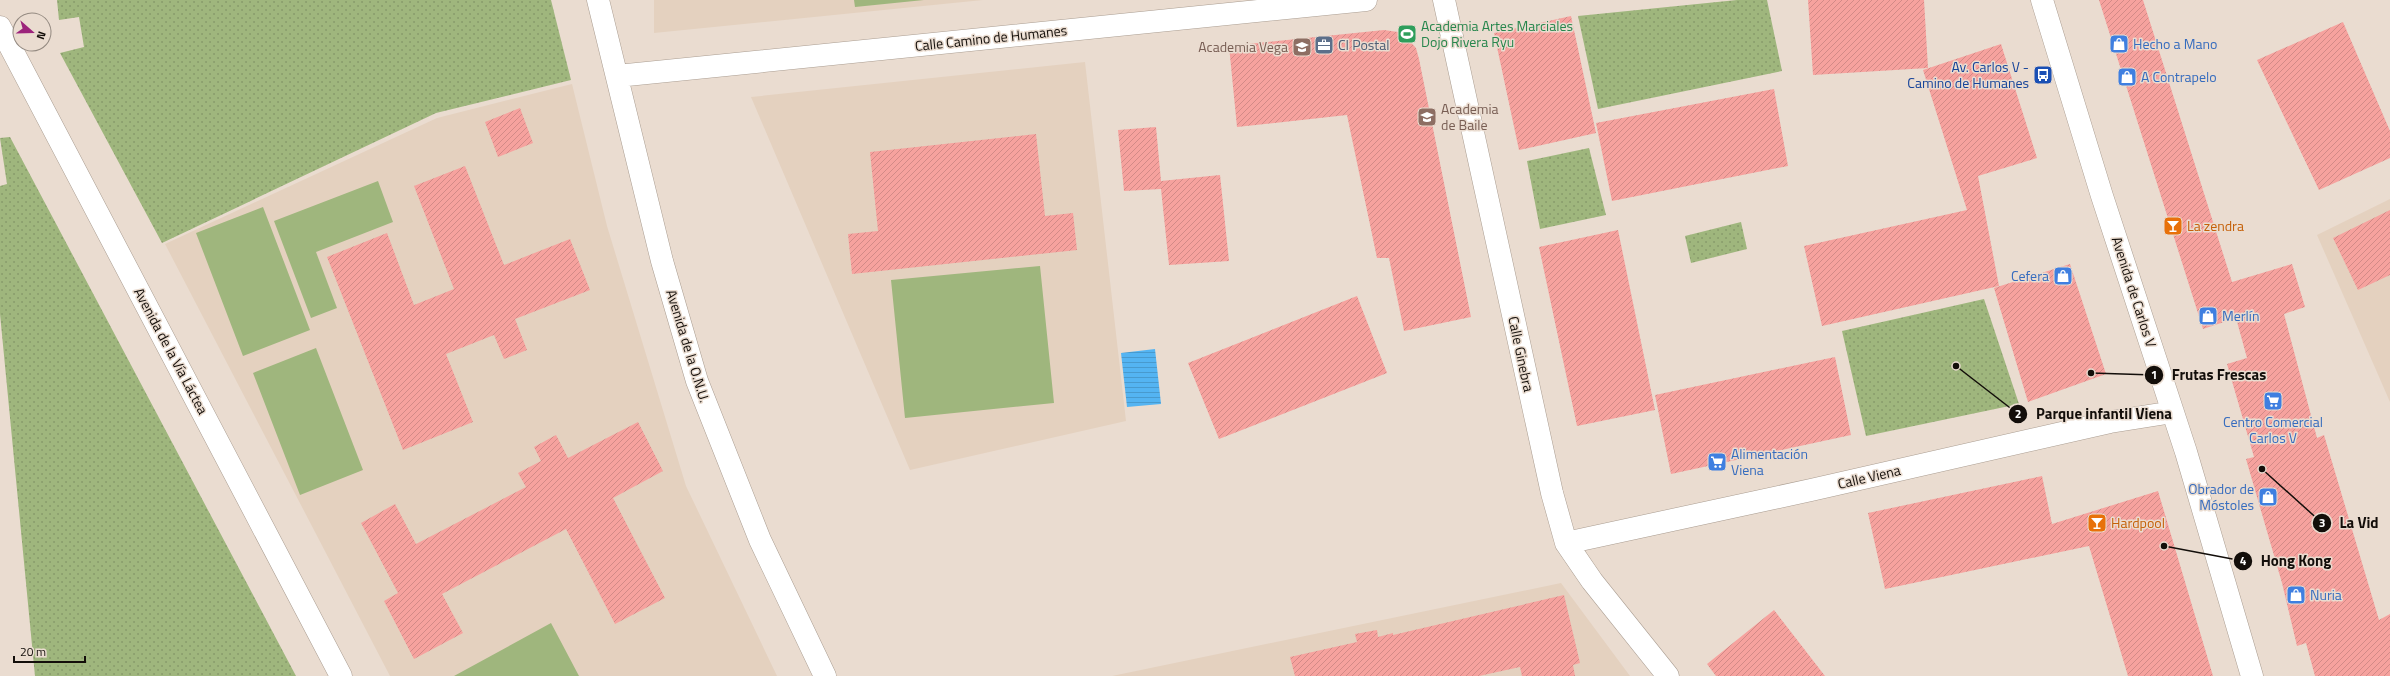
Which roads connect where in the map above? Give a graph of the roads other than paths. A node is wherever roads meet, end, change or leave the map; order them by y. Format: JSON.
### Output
{"nodes":[{"id":1,"x":598,"y":0,"type":"edge"},
{"id":2,"x":1366,"y":0,"type":"edge"},
{"id":3,"x":1444,"y":0,"type":"edge"},
{"id":4,"x":2042,"y":0,"type":"edge"},
{"id":5,"x":0,"y":27,"type":"edge"},
{"id":6,"x":617,"y":76,"type":"junction"},
{"id":7,"x":2173,"y":412,"type":"junction"},
{"id":8,"x":1566,"y":542,"type":"junction"},
{"id":9,"x":342,"y":676,"type":"edge"},
{"id":10,"x":825,"y":676,"type":"edge"},
{"id":11,"x":1668,"y":676,"type":"edge"},
{"id":12,"x":2252,"y":676,"type":"edge"}],
"edges":[{"from":1,"to":6,"type":"street","name":"Avenida de la O.N.U."},
{"from":2,"to":6,"type":"street","name":"Calle Camino de Humanes"},
{"from":3,"to":8,"type":"street","name":"Calle Ginebra"},
{"from":4,"to":7,"type":"street","name":"Avenida de Carlos V"},
{"from":5,"to":9,"type":"street","name":"Avenida de la Vía Láctea"},
{"from":6,"to":10,"type":"street","name":"Avenida de la O.N.U."},
{"from":7,"to":8,"type":"street","name":"Calle Viena"},
{"from":7,"to":12,"type":"street","name":"Avenida de Carlos V"},
{"from":8,"to":11,"type":"street","name":"Calle Ginebra"}]}
